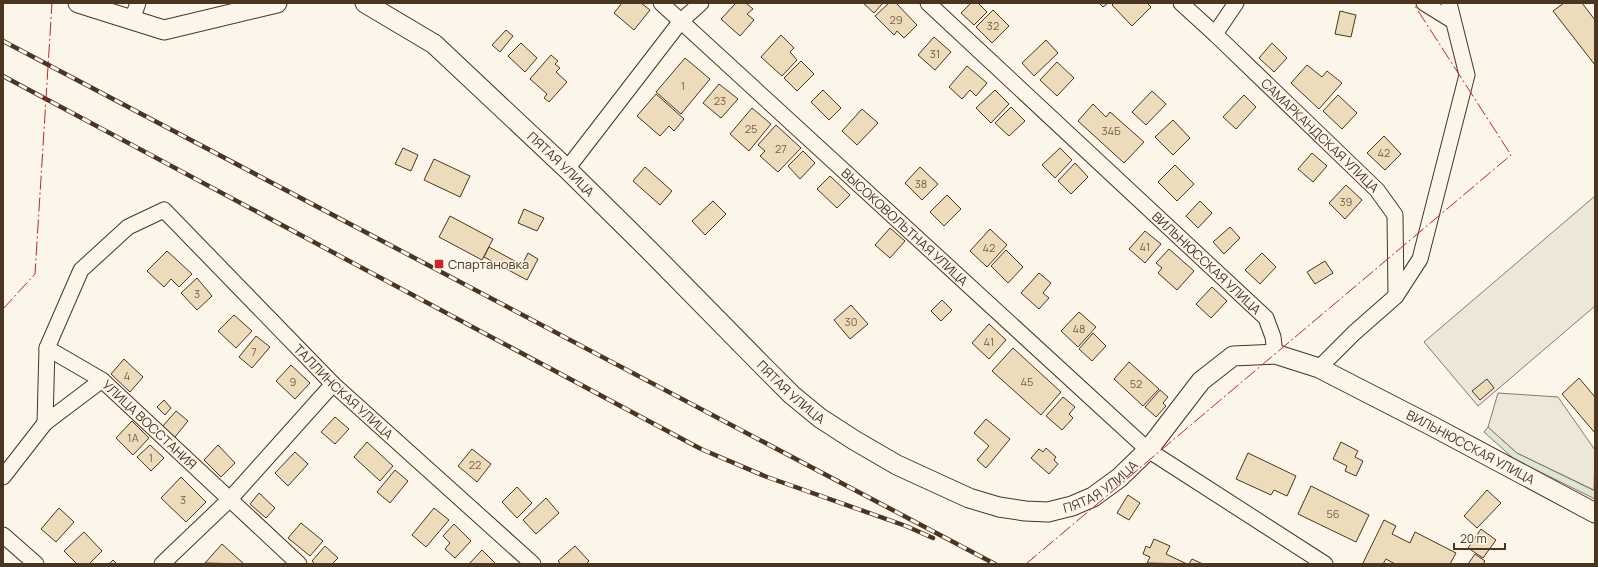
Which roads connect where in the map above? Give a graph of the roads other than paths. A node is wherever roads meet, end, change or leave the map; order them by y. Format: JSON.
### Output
{"nodes":[{"id":1,"x":78,"y":3,"type":"edge"},
{"id":2,"x":277,"y":3,"type":"edge"},
{"id":3,"x":365,"y":3,"type":"edge"},
{"id":4,"x":661,"y":3,"type":"edge"},
{"id":5,"x":701,"y":3,"type":"edge"},
{"id":6,"x":928,"y":3,"type":"edge"},
{"id":7,"x":1181,"y":3,"type":"edge"},
{"id":8,"x":1236,"y":3,"type":"edge"},
{"id":9,"x":1424,"y":3,"type":"edge"},
{"id":10,"x":1439,"y":3,"type":"edge"},
{"id":11,"x":1449,"y":3,"type":"edge"},
{"id":12,"x":135,"y":12,"type":"edge"},
{"id":13,"x":681,"y":21,"type":"junction"},
{"id":14,"x":1453,"y":21,"type":"junction"},
{"id":15,"x":1215,"y":34,"type":"junction"},
{"id":16,"x":567,"y":169,"type":"junction"},
{"id":17,"x":1396,"y":296,"type":"junction"},
{"id":18,"x":47,"y":348,"type":"junction"},
{"id":19,"x":1275,"y":354,"type":"junction"},
{"id":20,"x":1319,"y":368,"type":"junction"},
{"id":21,"x":102,"y":380,"type":"junction"},
{"id":22,"x":333,"y":384,"type":"junction"},
{"id":23,"x":45,"y":423,"type":"junction"},
{"id":24,"x":1148,"y":450,"type":"junction"},
{"id":25,"x":3,"y":477,"type":"edge"},
{"id":26,"x":230,"y":499,"type":"junction"},
{"id":27,"x":1595,"y":513,"type":"edge"},
{"id":28,"x":3,"y":535,"type":"edge"},
{"id":29,"x":36,"y":564,"type":"edge"},
{"id":30,"x":162,"y":564,"type":"edge"},
{"id":31,"x":299,"y":564,"type":"edge"},
{"id":32,"x":533,"y":564,"type":"edge"},
{"id":33,"x":1325,"y":564,"type":"edge"}],
"edges":[{"from":1,"to":12,"type":"street"},
{"from":2,"to":12,"type":"street"},
{"from":3,"to":16,"type":"street","name":"ПЯТАЯ УЛИЦА"},
{"from":4,"to":13,"type":"street","name":"ВЫСОКОВОЛЬТНАЯ УЛИЦА"},
{"from":5,"to":13,"type":"street"},
{"from":6,"to":19,"type":"street","name":"ВИЛЬНЮССКАЯ УЛИЦА"},
{"from":7,"to":15,"type":"street","name":"САМАРКАНДСКАЯ УЛИЦА"},
{"from":8,"to":15,"type":"street"},
{"from":9,"to":14,"type":"street"},
{"from":10,"to":14,"type":"street"},
{"from":11,"to":14,"type":"street"},
{"from":13,"to":16,"type":"street"},
{"from":13,"to":24,"type":"street","name":"ВЫСОКОВОЛЬТНАЯ УЛИЦА"},
{"from":14,"to":17,"type":"street"},
{"from":15,"to":17,"type":"street","name":"САМАРКАНДСКАЯ УЛИЦА"},
{"from":16,"to":24,"type":"street","name":"ПЯТАЯ УЛИЦА"},
{"from":17,"to":20,"type":"street"},
{"from":18,"to":21,"type":"street"},
{"from":18,"to":22,"type":"street","name":"ТАЛЛИНСКАЯ УЛИЦА"},
{"from":18,"to":23,"type":"street"},
{"from":19,"to":20,"type":"street","name":"ВИЛЬНЮССКАЯ УЛИЦА"},
{"from":19,"to":24,"type":"street","name":"ПЯТАЯ УЛИЦА"},
{"from":20,"to":27,"type":"street","name":"ВИЛЬНЮССКАЯ УЛИЦА"},
{"from":21,"to":23,"type":"street","name":"УЛИЦА ВОССТАНИЯ"},
{"from":21,"to":26,"type":"street","name":"УЛИЦА ВОССТАНИЯ"},
{"from":22,"to":26,"type":"street"},
{"from":22,"to":32,"type":"street","name":"ТАЛЛИНСКАЯ УЛИЦА"},
{"from":23,"to":25,"type":"street","name":"УЛИЦА ВОССТАНИЯ"},
{"from":24,"to":33,"type":"street","name":"ВЫСОКОВОЛЬТНАЯ УЛИЦА"},
{"from":26,"to":30,"type":"street"},
{"from":26,"to":31,"type":"street","name":"УЛИЦА ВОССТАНИЯ"},
{"from":28,"to":29,"type":"street"}]}
